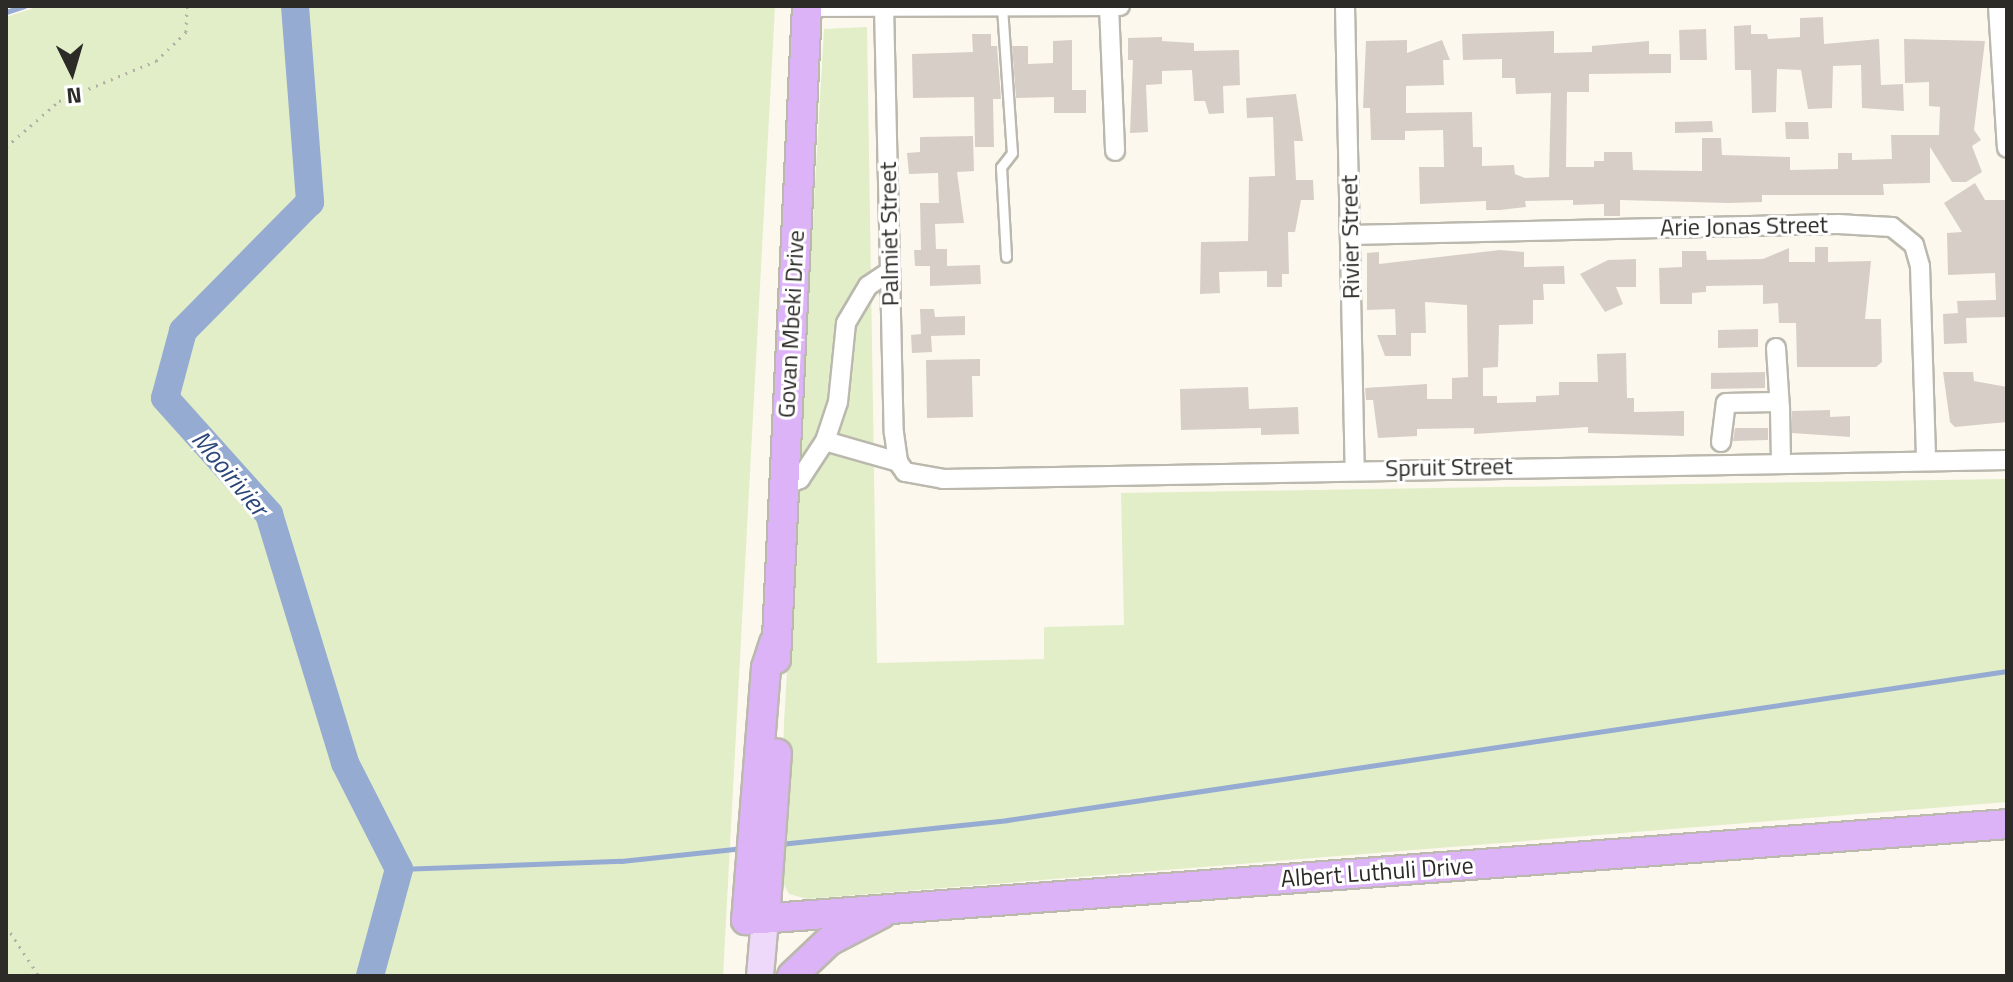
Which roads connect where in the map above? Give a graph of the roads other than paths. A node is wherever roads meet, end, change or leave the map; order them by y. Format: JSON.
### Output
{"nodes":[{"id":1,"x":1109,"y":6,"type":"edge"},
{"id":2,"x":1120,"y":6,"type":"edge"},
{"id":3,"x":1345,"y":6,"type":"edge"},
{"id":4,"x":1998,"y":6,"type":"edge"},
{"id":5,"x":807,"y":7,"type":"edge"},
{"id":6,"x":884,"y":7,"type":"edge"},
{"id":7,"x":1002,"y":7,"type":"edge"},
{"id":8,"x":2006,"y":122,"type":"edge"},
{"id":9,"x":2007,"y":148,"type":"edge"},
{"id":10,"x":1115,"y":151,"type":"dead end"},
{"id":11,"x":1350,"y":235,"type":"junction"},
{"id":12,"x":1006,"y":257,"type":"dead end"},
{"id":13,"x":890,"y":271,"type":"junction"},
{"id":14,"x":1776,"y":348,"type":"dead end"},
{"id":15,"x":1780,"y":409,"type":"junction"},
{"id":16,"x":825,"y":441,"type":"junction"},
{"id":17,"x":1721,"y":442,"type":"dead end"},
{"id":18,"x":1926,"y":460,"type":"junction"},
{"id":19,"x":2007,"y":460,"type":"edge"},
{"id":20,"x":898,"y":462,"type":"junction"},
{"id":21,"x":1781,"y":463,"type":"junction"},
{"id":22,"x":1355,"y":468,"type":"junction"},
{"id":23,"x":782,"y":487,"type":"junction"},
{"id":24,"x":2007,"y":824,"type":"edge"},
{"id":25,"x":892,"y":909,"type":"junction"},
{"id":26,"x":756,"y":920,"type":"junction"},
{"id":27,"x":743,"y":976,"type":"edge"},
{"id":28,"x":760,"y":976,"type":"edge"},
{"id":29,"x":792,"y":976,"type":"edge"}],
"edges":[{"from":1,"to":2,"type":"street"},
{"from":1,"to":7,"type":"street"},
{"from":1,"to":10,"type":"street"},
{"from":3,"to":11,"type":"street","name":"Rivier Street"},
{"from":4,"to":8,"type":"street"},
{"from":5,"to":6,"type":"street"},
{"from":5,"to":23,"type":"main road","name":"Govan Mbeki Drive"},
{"from":6,"to":7,"type":"street"},
{"from":6,"to":13,"type":"street","name":"Palmiet Street"},
{"from":7,"to":12,"type":"lane"},
{"from":8,"to":9,"type":"street"},
{"from":11,"to":18,"type":"street","name":"Arie Jonas Street"},
{"from":11,"to":22,"type":"street","name":"Rivier Street"},
{"from":13,"to":16,"type":"street"},
{"from":13,"to":20,"type":"street","name":"Palmiet Street"},
{"from":14,"to":15,"type":"street"},
{"from":15,"to":17,"type":"street"},
{"from":15,"to":21,"type":"street"},
{"from":16,"to":20,"type":"street","name":"Spruit Street"},
{"from":16,"to":23,"type":"street"},
{"from":18,"to":19,"type":"street","name":"Spruit Street"},
{"from":18,"to":21,"type":"street","name":"Spruit Street"},
{"from":20,"to":22,"type":"street","name":"Spruit Street"},
{"from":21,"to":22,"type":"street","name":"Spruit Street"},
{"from":23,"to":26,"type":"main road","name":"Govan Mbeki Drive"},
{"from":24,"to":25,"type":"main road","name":"Albert Luthuli Drive"},
{"from":25,"to":26,"type":"main road","name":"Albert Luthuli Drive"},
{"from":25,"to":29,"type":"main road"},
{"from":26,"to":27,"type":"street","name":"Govan Mbeki Drive"},
{"from":26,"to":28,"type":"street","name":"Govan Mbeki Drive"}]}
